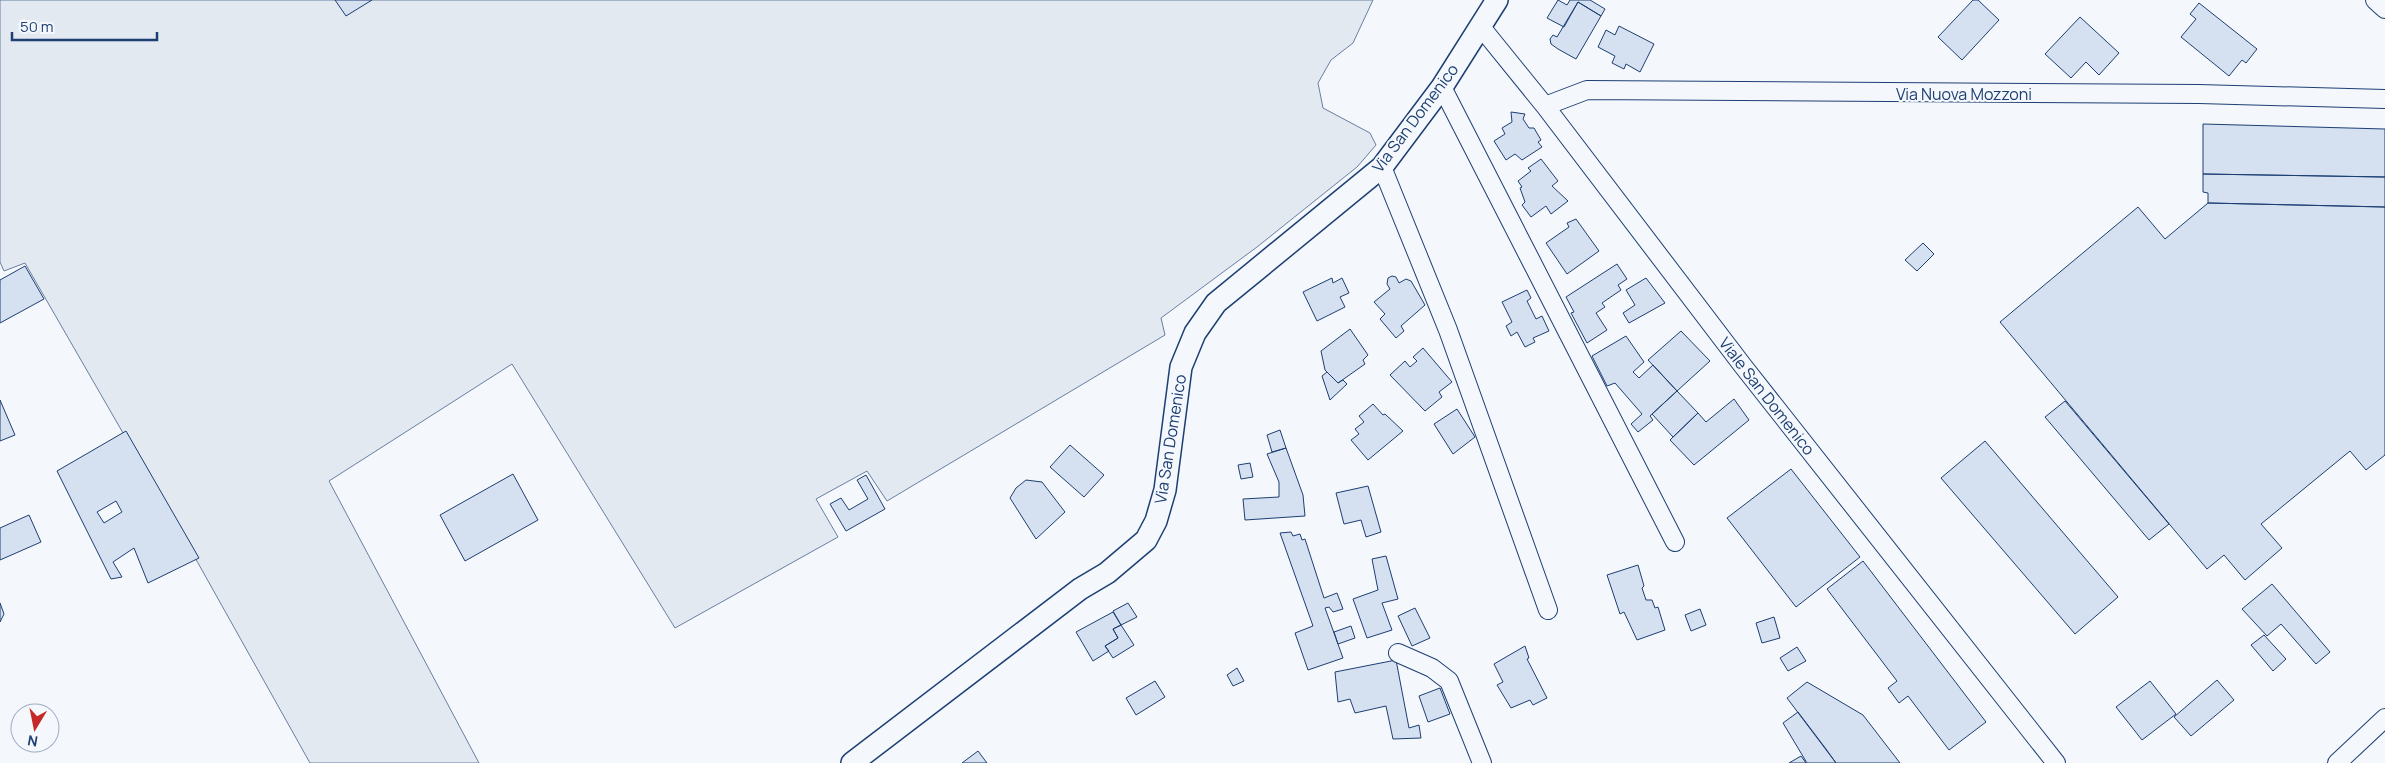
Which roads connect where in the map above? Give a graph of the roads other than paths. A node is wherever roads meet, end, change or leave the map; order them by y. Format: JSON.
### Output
{"nodes":[{"id":1,"x":1497,"y":0,"type":"edge"},
{"id":2,"x":2375,"y":0,"type":"edge"},
{"id":3,"x":2385,"y":9,"type":"edge"},
{"id":4,"x":1481,"y":28,"type":"junction"},
{"id":5,"x":1442,"y":87,"type":"junction"},
{"id":6,"x":2385,"y":99,"type":"edge"},
{"id":7,"x":1545,"y":106,"type":"junction"},
{"id":8,"x":1382,"y":167,"type":"junction"},
{"id":9,"x":1675,"y":542,"type":"dead end"},
{"id":10,"x":1548,"y":610,"type":"dead end"},
{"id":11,"x":1398,"y":653,"type":"dead end"},
{"id":12,"x":2385,"y":718,"type":"edge"},
{"id":13,"x":852,"y":763,"type":"edge"},
{"id":14,"x":1482,"y":763,"type":"edge"},
{"id":15,"x":2056,"y":763,"type":"edge"},
{"id":16,"x":2337,"y":763,"type":"edge"}],
"edges":[{"from":1,"to":4,"type":"street","name":"Via San Domenico"},
{"from":2,"to":3,"type":"street"},
{"from":4,"to":5,"type":"street","name":"Via San Domenico"},
{"from":4,"to":7,"type":"street","name":"Viale San Domenico"},
{"from":5,"to":8,"type":"street","name":"Via San Domenico"},
{"from":5,"to":9,"type":"street"},
{"from":6,"to":7,"type":"street","name":"Via Nuova Mozzoni"},
{"from":7,"to":15,"type":"street","name":"Viale San Domenico"},
{"from":8,"to":10,"type":"street"},
{"from":8,"to":13,"type":"street","name":"Via San Domenico"},
{"from":11,"to":14,"type":"street"},
{"from":12,"to":16,"type":"street"}]}
